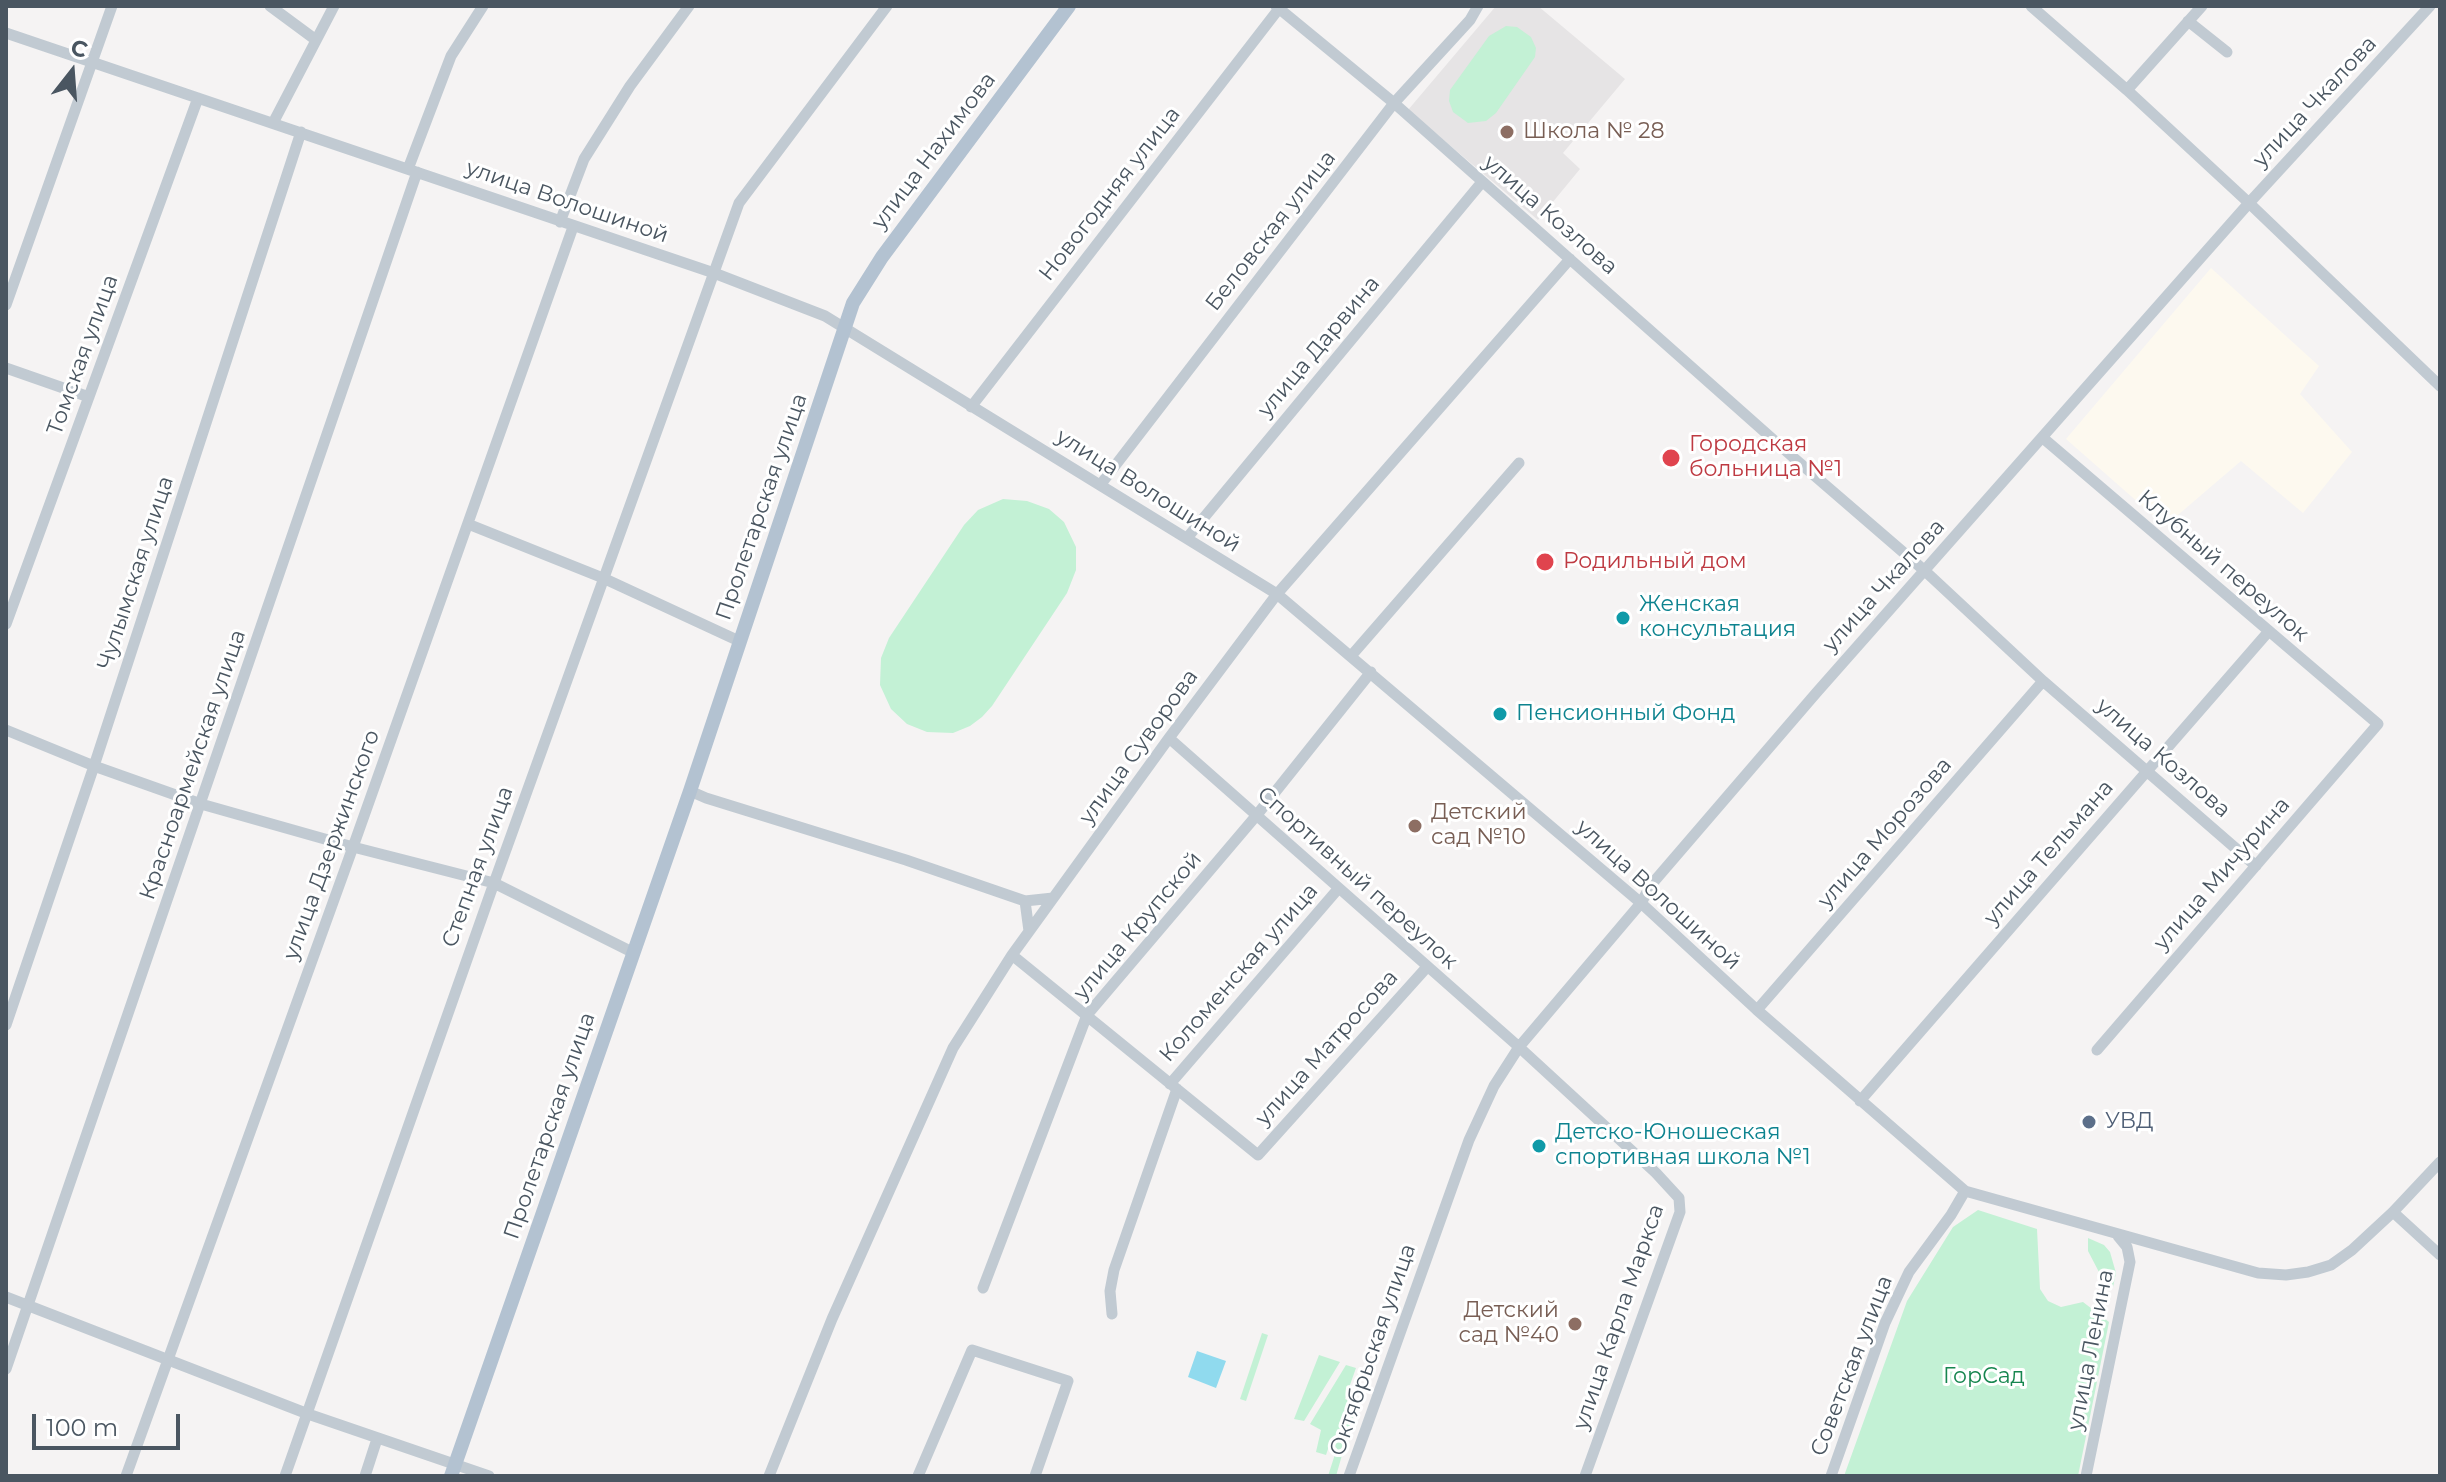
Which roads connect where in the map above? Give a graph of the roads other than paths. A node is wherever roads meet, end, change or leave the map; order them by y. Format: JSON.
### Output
{"nodes":[{"id":1,"x":112,"y":6,"type":"edge"},
{"id":2,"x":270,"y":6,"type":"edge"},
{"id":3,"x":334,"y":6,"type":"edge"},
{"id":4,"x":483,"y":6,"type":"edge"},
{"id":5,"x":689,"y":6,"type":"edge"},
{"id":6,"x":887,"y":6,"type":"edge"},
{"id":7,"x":1069,"y":6,"type":"edge"},
{"id":8,"x":1478,"y":6,"type":"edge"},
{"id":9,"x":2031,"y":6,"type":"edge"},
{"id":10,"x":2202,"y":6,"type":"edge"},
{"id":11,"x":2430,"y":6,"type":"edge"},
{"id":12,"x":1278,"y":7,"type":"edge"},
{"id":13,"x":2188,"y":21,"type":"junction"},
{"id":14,"x":6,"y":33,"type":"edge"},
{"id":15,"x":316,"y":40,"type":"junction"},
{"id":16,"x":2227,"y":52,"type":"dead end"},
{"id":17,"x":90,"y":62,"type":"junction"},
{"id":18,"x":2127,"y":90,"type":"junction"},
{"id":19,"x":198,"y":98,"type":"junction"},
{"id":20,"x":1394,"y":103,"type":"junction"},
{"id":21,"x":273,"y":123,"type":"junction"},
{"id":22,"x":301,"y":132,"type":"junction"},
{"id":23,"x":412,"y":171,"type":"junction"},
{"id":24,"x":1482,"y":182,"type":"junction"},
{"id":25,"x":2249,"y":203,"type":"junction"},
{"id":26,"x":560,"y":222,"type":"junction"},
{"id":27,"x":573,"y":227,"type":"junction"},
{"id":28,"x":1570,"y":259,"type":"junction"},
{"id":29,"x":714,"y":273,"type":"junction"},
{"id":30,"x":6,"y":305,"type":"edge"},
{"id":31,"x":844,"y":327,"type":"junction"},
{"id":32,"x":6,"y":368,"type":"edge"},
{"id":33,"x":2440,"y":386,"type":"edge"},
{"id":34,"x":89,"y":397,"type":"junction"},
{"id":35,"x":971,"y":407,"type":"junction"},
{"id":36,"x":2043,"y":438,"type":"junction"},
{"id":37,"x":1519,"y":463,"type":"dead end"},
{"id":38,"x":1101,"y":484,"type":"junction"},
{"id":39,"x":468,"y":524,"type":"junction"},
{"id":40,"x":1187,"y":538,"type":"junction"},
{"id":41,"x":1925,"y":571,"type":"junction"},
{"id":42,"x":603,"y":578,"type":"junction"},
{"id":43,"x":1277,"y":594,"type":"junction"},
{"id":44,"x":6,"y":624,"type":"edge"},
{"id":45,"x":2269,"y":631,"type":"junction"},
{"id":46,"x":739,"y":641,"type":"junction"},
{"id":47,"x":1351,"y":656,"type":"junction"},
{"id":48,"x":1371,"y":672,"type":"junction"},
{"id":49,"x":2043,"y":681,"type":"junction"},
{"id":50,"x":2378,"y":724,"type":"joint"},
{"id":51,"x":6,"y":730,"type":"edge"},
{"id":52,"x":1169,"y":738,"type":"junction"},
{"id":53,"x":94,"y":766,"type":"junction"},
{"id":54,"x":2147,"y":770,"type":"junction"},
{"id":55,"x":690,"y":791,"type":"junction"},
{"id":56,"x":201,"y":804,"type":"junction"},
{"id":57,"x":1256,"y":816,"type":"junction"},
{"id":58,"x":353,"y":847,"type":"junction"},
{"id":59,"x":2256,"y":866,"type":"junction"},
{"id":60,"x":494,"y":883,"type":"junction"},
{"id":61,"x":1338,"y":889,"type":"junction"},
{"id":62,"x":1053,"y":898,"type":"junction"},
{"id":63,"x":1025,"y":901,"type":"junction"},
{"id":64,"x":1641,"y":903,"type":"junction"},
{"id":65,"x":1029,"y":931,"type":"junction"},
{"id":66,"x":634,"y":953,"type":"junction"},
{"id":67,"x":1012,"y":955,"type":"junction"},
{"id":68,"x":1427,"y":967,"type":"junction"},
{"id":69,"x":1757,"y":1010,"type":"junction"},
{"id":70,"x":1087,"y":1015,"type":"junction"},
{"id":71,"x":6,"y":1025,"type":"edge"},
{"id":72,"x":1519,"y":1047,"type":"junction"},
{"id":73,"x":2097,"y":1050,"type":"dead end"},
{"id":74,"x":1174,"y":1086,"type":"junction"},
{"id":75,"x":1860,"y":1101,"type":"junction"},
{"id":76,"x":2440,"y":1162,"type":"edge"},
{"id":77,"x":1965,"y":1191,"type":"junction"},
{"id":78,"x":2393,"y":1212,"type":"junction"},
{"id":79,"x":2117,"y":1235,"type":"junction"},
{"id":80,"x":1434,"y":1237,"type":"joint"},
{"id":81,"x":2440,"y":1255,"type":"edge"},
{"id":82,"x":983,"y":1288,"type":"dead end"},
{"id":83,"x":6,"y":1297,"type":"edge"},
{"id":84,"x":28,"y":1306,"type":"junction"},
{"id":85,"x":1112,"y":1314,"type":"dead end"},
{"id":86,"x":169,"y":1360,"type":"junction"},
{"id":87,"x":6,"y":1369,"type":"edge"},
{"id":88,"x":308,"y":1414,"type":"junction"},
{"id":89,"x":377,"y":1439,"type":"junction"},
{"id":90,"x":452,"y":1471,"type":"edge"},
{"id":91,"x":126,"y":1476,"type":"edge"},
{"id":92,"x":285,"y":1476,"type":"edge"},
{"id":93,"x":365,"y":1476,"type":"edge"},
{"id":94,"x":489,"y":1476,"type":"edge"},
{"id":95,"x":769,"y":1476,"type":"edge"},
{"id":96,"x":918,"y":1476,"type":"edge"},
{"id":97,"x":1035,"y":1476,"type":"edge"},
{"id":98,"x":1349,"y":1476,"type":"edge"},
{"id":99,"x":1585,"y":1476,"type":"edge"},
{"id":100,"x":1831,"y":1476,"type":"edge"},
{"id":101,"x":2086,"y":1476,"type":"edge"}],
"edges":[{"from":1,"to":17,"type":"street"},
{"from":2,"to":15,"type":"street"},
{"from":3,"to":15,"type":"street"},
{"from":4,"to":23,"type":"street","name":"Красноармейская улица"},
{"from":5,"to":26,"type":"street"},
{"from":6,"to":29,"type":"street","name":"Степная улица"},
{"from":7,"to":31,"type":"main road","name":"улица Нахимова"},
{"from":8,"to":20,"type":"street","name":"Беловская улица"},
{"from":9,"to":18,"type":"street"},
{"from":10,"to":13,"type":"street"},
{"from":11,"to":25,"type":"street","name":"улица Чкалова"},
{"from":12,"to":20,"type":"street","name":"улица Козлова"},
{"from":12,"to":35,"type":"street","name":"Новогодняя улица"},
{"from":13,"to":16,"type":"street"},
{"from":13,"to":18,"type":"street"},
{"from":14,"to":17,"type":"street","name":"улица Волошиной"},
{"from":15,"to":21,"type":"street"},
{"from":17,"to":19,"type":"street","name":"улица Волошиной"},
{"from":17,"to":30,"type":"street"},
{"from":18,"to":25,"type":"street"},
{"from":19,"to":21,"type":"street","name":"улица Волошиной"},
{"from":19,"to":34,"type":"street","name":"Томская улица"},
{"from":20,"to":24,"type":"street","name":"улица Козлова"},
{"from":20,"to":38,"type":"street","name":"Беловская улица"},
{"from":21,"to":22,"type":"street","name":"улица Волошиной"},
{"from":22,"to":23,"type":"street","name":"улица Волошиной"},
{"from":22,"to":53,"type":"street","name":"Чулымская улица"},
{"from":23,"to":26,"type":"street","name":"улица Волошиной"},
{"from":23,"to":56,"type":"street","name":"Красноармейская улица"},
{"from":24,"to":28,"type":"street","name":"улица Козлова"},
{"from":24,"to":40,"type":"street","name":"улица Дарвина"},
{"from":25,"to":33,"type":"street"},
{"from":25,"to":36,"type":"street","name":"улица Чкалова"},
{"from":26,"to":27,"type":"street","name":"улица Волошиной"},
{"from":27,"to":29,"type":"street","name":"улица Волошиной"},
{"from":27,"to":39,"type":"street","name":"улица Дзержинского"},
{"from":28,"to":41,"type":"street","name":"улица Козлова"},
{"from":28,"to":43,"type":"street","name":"улица Суворова"},
{"from":29,"to":31,"type":"street","name":"улица Волошиной"},
{"from":29,"to":42,"type":"street","name":"Степная улица"},
{"from":31,"to":35,"type":"street","name":"улица Волошиной"},
{"from":31,"to":46,"type":"main road","name":"Пролетарская улица"},
{"from":32,"to":34,"type":"street"},
{"from":34,"to":44,"type":"street","name":"Томская улица"},
{"from":35,"to":38,"type":"street","name":"улица Волошиной"},
{"from":36,"to":41,"type":"street","name":"улица Чкалова"},
{"from":36,"to":45,"type":"street","name":"Клубный переулок"},
{"from":37,"to":47,"type":"street"},
{"from":38,"to":40,"type":"street","name":"улица Волошиной"},
{"from":39,"to":42,"type":"street"},
{"from":39,"to":58,"type":"street","name":"улица Дзержинского"},
{"from":40,"to":43,"type":"street","name":"улица Волошиной"},
{"from":41,"to":49,"type":"street","name":"улица Козлова"},
{"from":41,"to":64,"type":"street","name":"улица Чкалова"},
{"from":42,"to":46,"type":"street"},
{"from":42,"to":60,"type":"street","name":"Степная улица"},
{"from":43,"to":47,"type":"street","name":"улица Волошиной"},
{"from":43,"to":52,"type":"street","name":"улица Суворова"},
{"from":45,"to":50,"type":"street","name":"Клубный переулок"},
{"from":45,"to":54,"type":"street","name":"улица Тельмана"},
{"from":46,"to":55,"type":"main road","name":"Пролетарская улица"},
{"from":47,"to":48,"type":"street","name":"улица Волошиной"},
{"from":48,"to":57,"type":"street","name":"улица Крупской"},
{"from":48,"to":64,"type":"street","name":"улица Волошиной"},
{"from":49,"to":54,"type":"street","name":"улица Козлова"},
{"from":49,"to":69,"type":"street","name":"улица Морозова"},
{"from":50,"to":59,"type":"street","name":"улица Мичурина"},
{"from":51,"to":53,"type":"street"},
{"from":52,"to":57,"type":"street","name":"Спортивный переулок"},
{"from":52,"to":62,"type":"street","name":"улица Суворова"},
{"from":53,"to":56,"type":"street"},
{"from":53,"to":71,"type":"street","name":"Чулымская улица"},
{"from":54,"to":59,"type":"street","name":"улица Козлова"},
{"from":54,"to":75,"type":"street","name":"улица Тельмана"},
{"from":55,"to":63,"type":"street"},
{"from":55,"to":66,"type":"main road","name":"Пролетарская улица"},
{"from":56,"to":58,"type":"street"},
{"from":56,"to":84,"type":"street","name":"Красноармейская улица"},
{"from":57,"to":61,"type":"street","name":"Спортивный переулок"},
{"from":57,"to":70,"type":"street","name":"улица Крупской"},
{"from":58,"to":60,"type":"street"},
{"from":58,"to":86,"type":"street","name":"улица Дзержинского"},
{"from":59,"to":73,"type":"street","name":"улица Мичурина"},
{"from":60,"to":66,"type":"street"},
{"from":60,"to":88,"type":"street","name":"Степная улица"},
{"from":61,"to":68,"type":"street","name":"Спортивный переулок"},
{"from":61,"to":74,"type":"street","name":"Коломенская улица"},
{"from":62,"to":63,"type":"street"},
{"from":62,"to":65,"type":"street","name":"улица Суворова"},
{"from":63,"to":65,"type":"street"},
{"from":64,"to":69,"type":"street","name":"улица Волошиной"},
{"from":64,"to":72,"type":"street","name":"улица Чкалова"},
{"from":65,"to":67,"type":"street","name":"улица Суворова"},
{"from":66,"to":90,"type":"main road","name":"Пролетарская улица"},
{"from":67,"to":70,"type":"street"},
{"from":67,"to":95,"type":"street","name":"улица Суворова"},
{"from":68,"to":72,"type":"street","name":"Спортивный переулок"},
{"from":68,"to":74,"type":"street","name":"улица Матросова"},
{"from":69,"to":75,"type":"street","name":"улица Волошиной"},
{"from":70,"to":74,"type":"street"},
{"from":70,"to":82,"type":"street","name":"улица Крупской"},
{"from":72,"to":80,"type":"street","name":"улица Чкалова"},
{"from":72,"to":99,"type":"street","name":"улица Карла Маркса"},
{"from":74,"to":85,"type":"street","name":"Коломенская улица"},
{"from":75,"to":77,"type":"street","name":"улица Волошиной"},
{"from":76,"to":78,"type":"street","name":"улица Волошиной"},
{"from":77,"to":79,"type":"street","name":"улица Волошиной"},
{"from":77,"to":100,"type":"street","name":"Советская улица"},
{"from":78,"to":79,"type":"street","name":"улица Волошиной"},
{"from":78,"to":81,"type":"street"},
{"from":79,"to":101,"type":"street","name":"улица Ленина"},
{"from":80,"to":98,"type":"street","name":"Октябрьская улица"},
{"from":83,"to":84,"type":"street"},
{"from":84,"to":86,"type":"street"},
{"from":84,"to":87,"type":"street","name":"Красноармейская улица"},
{"from":86,"to":88,"type":"street"},
{"from":86,"to":91,"type":"street","name":"улица Дзержинского"},
{"from":88,"to":89,"type":"street"},
{"from":88,"to":92,"type":"street","name":"Степная улица"},
{"from":89,"to":90,"type":"street"},
{"from":89,"to":93,"type":"street"},
{"from":90,"to":94,"type":"street"},
{"from":96,"to":97,"type":"street"}]}
